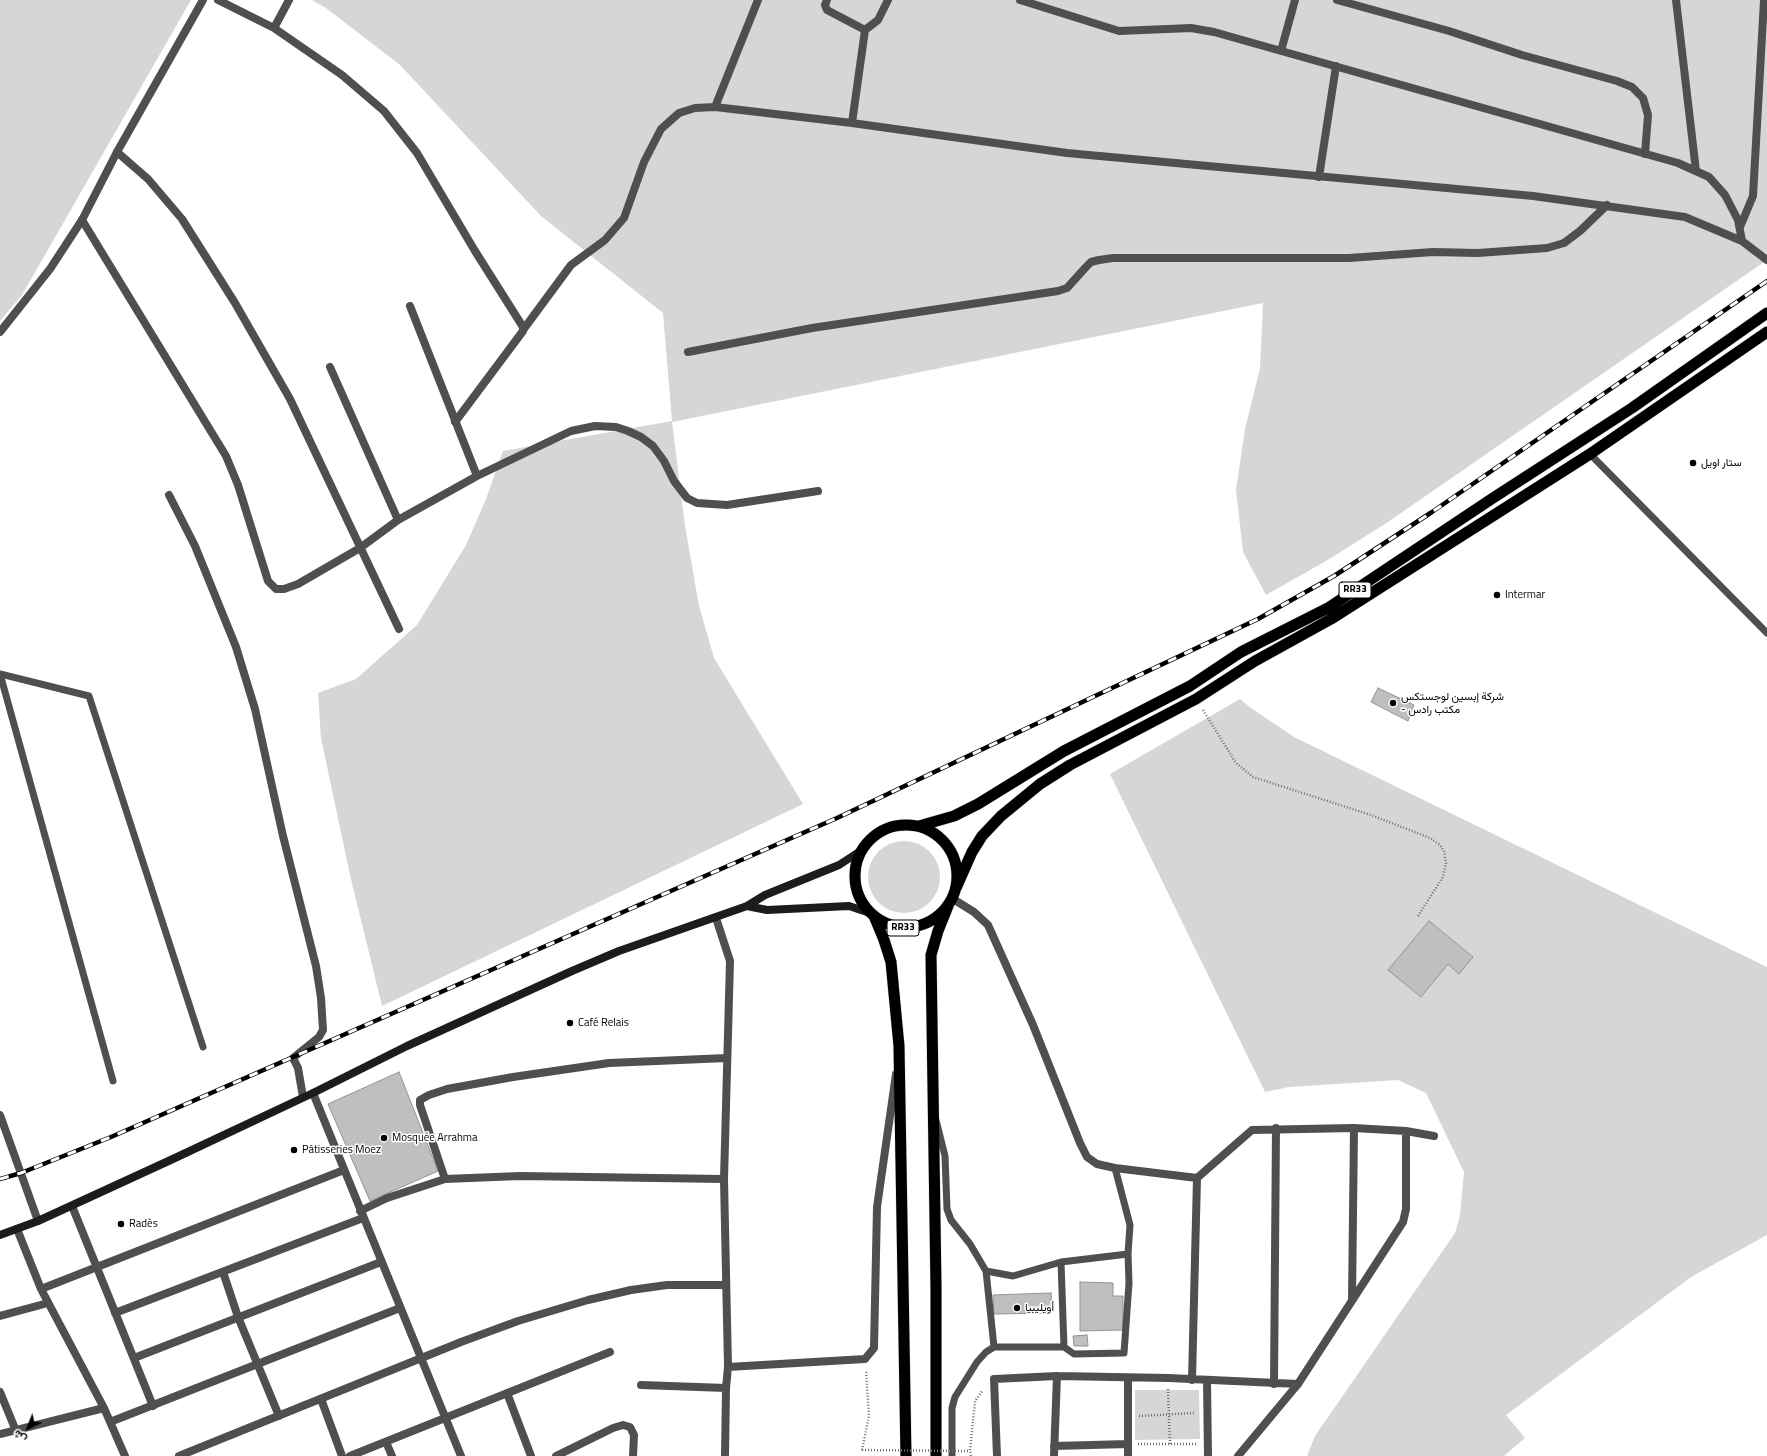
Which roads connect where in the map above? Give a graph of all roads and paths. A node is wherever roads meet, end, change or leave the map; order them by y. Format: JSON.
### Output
{"nodes":[{"id":1,"x":203,"y":0,"type":"edge"},
{"id":2,"x":218,"y":0,"type":"edge"},
{"id":3,"x":289,"y":0,"type":"edge"},
{"id":4,"x":758,"y":0,"type":"edge"},
{"id":5,"x":827,"y":0,"type":"edge"},
{"id":6,"x":888,"y":0,"type":"edge"},
{"id":7,"x":1020,"y":0,"type":"edge"},
{"id":8,"x":1295,"y":0,"type":"edge"},
{"id":9,"x":1337,"y":0,"type":"edge"},
{"id":10,"x":1676,"y":0,"type":"edge"},
{"id":11,"x":1764,"y":0,"type":"edge"},
{"id":12,"x":274,"y":28,"type":"junction"},
{"id":13,"x":865,"y":30,"type":"junction"},
{"id":14,"x":1281,"y":51,"type":"junction"},
{"id":15,"x":1336,"y":66,"type":"junction"},
{"id":16,"x":715,"y":107,"type":"junction"},
{"id":17,"x":852,"y":124,"type":"junction"},
{"id":18,"x":118,"y":152,"type":"junction"},
{"id":19,"x":1645,"y":154,"type":"junction"},
{"id":20,"x":1696,"y":171,"type":"junction"},
{"id":21,"x":1319,"y":177,"type":"junction"},
{"id":22,"x":1607,"y":205,"type":"junction"},
{"id":23,"x":82,"y":220,"type":"junction"},
{"id":24,"x":1740,"y":227,"type":"junction"},
{"id":25,"x":1742,"y":241,"type":"junction"},
{"id":26,"x":1767,"y":260,"type":"edge"},
{"id":27,"x":410,"y":306,"type":"dead end"},
{"id":28,"x":1767,"y":313,"type":"edge"},
{"id":29,"x":523,"y":330,"type":"junction"},
{"id":30,"x":0,"y":332,"type":"edge"},
{"id":31,"x":1767,"y":332,"type":"edge"},
{"id":32,"x":688,"y":352,"type":"dead end"},
{"id":33,"x":330,"y":367,"type":"dead end"},
{"id":34,"x":455,"y":422,"type":"junction"},
{"id":35,"x":1590,"y":454,"type":"junction"},
{"id":36,"x":476,"y":476,"type":"junction"},
{"id":37,"x":818,"y":491,"type":"dead end"},
{"id":38,"x":169,"y":495,"type":"dead end"},
{"id":39,"x":398,"y":520,"type":"junction"},
{"id":40,"x":360,"y":548,"type":"junction"},
{"id":41,"x":399,"y":629,"type":"dead end"},
{"id":42,"x":1767,"y":633,"type":"edge"},
{"id":43,"x":0,"y":674,"type":"edge"},
{"id":44,"x":1196,"y":699,"type":"junction"},
{"id":45,"x":919,"y":826,"type":"junction"},
{"id":46,"x":862,"y":850,"type":"junction"},
{"id":47,"x":952,"y":898,"type":"junction"},
{"id":48,"x":747,"y":906,"type":"junction"},
{"id":49,"x":872,"y":915,"type":"junction"},
{"id":50,"x":1418,"y":916,"type":"dead end"},
{"id":51,"x":716,"y":918,"type":"junction"},
{"id":52,"x":900,"y":1046,"type":"junction"},
{"id":53,"x":203,"y":1047,"type":"dead end"},
{"id":54,"x":727,"y":1058,"type":"junction"},
{"id":55,"x":113,"y":1081,"type":"dead end"},
{"id":56,"x":314,"y":1093,"type":"junction"},
{"id":57,"x":302,"y":1097,"type":"junction"},
{"id":58,"x":932,"y":1108,"type":"junction"},
{"id":59,"x":0,"y":1115,"type":"edge"},
{"id":60,"x":1276,"y":1128,"type":"junction"},
{"id":61,"x":1354,"y":1128,"type":"junction"},
{"id":62,"x":1406,"y":1131,"type":"junction"},
{"id":63,"x":1434,"y":1136,"type":"dead end"},
{"id":64,"x":1115,"y":1168,"type":"junction"},
{"id":65,"x":344,"y":1170,"type":"junction"},
{"id":66,"x":1197,"y":1178,"type":"junction"},
{"id":67,"x":445,"y":1179,"type":"junction"},
{"id":68,"x":724,"y":1179,"type":"junction"},
{"id":69,"x":72,"y":1206,"type":"junction"},
{"id":70,"x":362,"y":1214,"type":"junction"},
{"id":71,"x":38,"y":1221,"type":"junction"},
{"id":72,"x":17,"y":1229,"type":"junction"},
{"id":73,"x":0,"y":1235,"type":"edge"},
{"id":74,"x":1128,"y":1254,"type":"junction"},
{"id":75,"x":381,"y":1262,"type":"junction"},
{"id":76,"x":1061,"y":1262,"type":"junction"},
{"id":77,"x":98,"y":1267,"type":"junction"},
{"id":78,"x":986,"y":1271,"type":"junction"},
{"id":79,"x":223,"y":1272,"type":"junction"},
{"id":80,"x":726,"y":1285,"type":"junction"},
{"id":81,"x":41,"y":1288,"type":"junction"},
{"id":82,"x":1352,"y":1301,"type":"junction"},
{"id":83,"x":48,"y":1303,"type":"junction"},
{"id":84,"x":400,"y":1308,"type":"junction"},
{"id":85,"x":115,"y":1313,"type":"junction"},
{"id":86,"x":0,"y":1316,"type":"edge"},
{"id":87,"x":238,"y":1317,"type":"junction"},
{"id":88,"x":994,"y":1347,"type":"junction"},
{"id":89,"x":1064,"y":1347,"type":"junction"},
{"id":90,"x":610,"y":1352,"type":"dead end"},
{"id":91,"x":134,"y":1358,"type":"junction"},
{"id":92,"x":865,"y":1359,"type":"junction"},
{"id":93,"x":420,"y":1360,"type":"junction"},
{"id":94,"x":258,"y":1365,"type":"junction"},
{"id":95,"x":728,"y":1367,"type":"junction"},
{"id":96,"x":1057,"y":1376,"type":"junction"},
{"id":97,"x":1169,"y":1378,"type":"junction"},
{"id":98,"x":1128,"y":1379,"type":"junction"},
{"id":99,"x":1192,"y":1380,"type":"junction"},
{"id":100,"x":1207,"y":1381,"type":"junction"},
{"id":101,"x":1274,"y":1384,"type":"junction"},
{"id":102,"x":1298,"y":1384,"type":"junction"},
{"id":103,"x":641,"y":1386,"type":"dead end"},
{"id":104,"x":726,"y":1388,"type":"junction"},
{"id":105,"x":0,"y":1392,"type":"edge"},
{"id":106,"x":507,"y":1393,"type":"junction"},
{"id":107,"x":321,"y":1399,"type":"junction"},
{"id":108,"x":975,"y":1401,"type":"dead end"},
{"id":109,"x":153,"y":1406,"type":"junction"},
{"id":110,"x":104,"y":1408,"type":"junction"},
{"id":111,"x":1208,"y":1413,"type":"junction"},
{"id":112,"x":1168,"y":1414,"type":"junction"},
{"id":113,"x":279,"y":1416,"type":"junction"},
{"id":114,"x":1129,"y":1416,"type":"junction"},
{"id":115,"x":446,"y":1418,"type":"junction"},
{"id":116,"x":110,"y":1422,"type":"junction"},
{"id":117,"x":16,"y":1431,"type":"junction"},
{"id":118,"x":0,"y":1434,"type":"edge"},
{"id":119,"x":386,"y":1442,"type":"junction"},
{"id":120,"x":1128,"y":1444,"type":"junction"},
{"id":121,"x":1170,"y":1444,"type":"junction"},
{"id":122,"x":1208,"y":1444,"type":"junction"},
{"id":123,"x":1054,"y":1446,"type":"junction"},
{"id":124,"x":970,"y":1451,"type":"junction"},
{"id":125,"x":125,"y":1456,"type":"edge"},
{"id":126,"x":179,"y":1456,"type":"edge"},
{"id":127,"x":342,"y":1456,"type":"edge"},
{"id":128,"x":350,"y":1456,"type":"edge"},
{"id":129,"x":392,"y":1456,"type":"edge"},
{"id":130,"x":461,"y":1456,"type":"edge"},
{"id":131,"x":531,"y":1456,"type":"edge"},
{"id":132,"x":556,"y":1456,"type":"edge"},
{"id":133,"x":633,"y":1456,"type":"edge"},
{"id":134,"x":725,"y":1456,"type":"edge"},
{"id":135,"x":906,"y":1456,"type":"edge"},
{"id":136,"x":936,"y":1456,"type":"edge"},
{"id":137,"x":952,"y":1456,"type":"edge"},
{"id":138,"x":971,"y":1456,"type":"edge"},
{"id":139,"x":997,"y":1456,"type":"edge"},
{"id":140,"x":1054,"y":1456,"type":"edge"},
{"id":141,"x":1128,"y":1456,"type":"edge"},
{"id":142,"x":1208,"y":1456,"type":"edge"},
{"id":143,"x":1238,"y":1456,"type":"edge"}],
"edges":[{"from":1,"to":18,"type":"street"},
{"from":2,"to":12,"type":"street"},
{"from":3,"to":12,"type":"street"},
{"from":4,"to":16,"type":"street"},
{"from":5,"to":13,"type":"street"},
{"from":6,"to":13,"type":"street"},
{"from":7,"to":14,"type":"street"},
{"from":8,"to":14,"type":"street"},
{"from":9,"to":19,"type":"street"},
{"from":10,"to":20,"type":"street"},
{"from":11,"to":24,"type":"street"},
{"from":12,"to":29,"type":"street"},
{"from":13,"to":17,"type":"street"},
{"from":14,"to":15,"type":"street"},
{"from":15,"to":19,"type":"street"},
{"from":15,"to":21,"type":"street"},
{"from":16,"to":17,"type":"street"},
{"from":16,"to":29,"type":"street"},
{"from":17,"to":21,"type":"street"},
{"from":18,"to":23,"type":"street"},
{"from":18,"to":40,"type":"street"},
{"from":19,"to":20,"type":"street"},
{"from":20,"to":24,"type":"street"},
{"from":21,"to":22,"type":"street"},
{"from":22,"to":25,"type":"street"},
{"from":22,"to":32,"type":"street"},
{"from":23,"to":30,"type":"street"},
{"from":23,"to":40,"type":"street"},
{"from":24,"to":25,"type":"street"},
{"from":25,"to":26,"type":"street"},
{"from":27,"to":34,"type":"street"},
{"from":28,"to":45,"type":"highway","number":"RR33"},
{"from":29,"to":34,"type":"street"},
{"from":31,"to":35,"type":"highway","number":"RR33"},
{"from":33,"to":39,"type":"street"},
{"from":34,"to":36,"type":"street"},
{"from":35,"to":42,"type":"lane"},
{"from":35,"to":44,"type":"highway","number":"RR33"},
{"from":36,"to":37,"type":"street"},
{"from":36,"to":39,"type":"street"},
{"from":38,"to":57,"type":"street"},
{"from":39,"to":40,"type":"street"},
{"from":40,"to":41,"type":"street"},
{"from":43,"to":53,"type":"lane"},
{"from":43,"to":55,"type":"lane"},
{"from":44,"to":47,"type":"highway","number":"RR33"},
{"from":44,"to":50,"type":"path"},
{"from":45,"to":46,"type":"highway","number":"RR33"},
{"from":45,"to":47,"type":"highway","number":"RR33"},
{"from":46,"to":48,"type":"main road","number":"RR33"},
{"from":46,"to":49,"type":"highway","number":"RR33"},
{"from":47,"to":49,"type":"highway","number":"RR33"},
{"from":47,"to":58,"type":"highway"},
{"from":47,"to":64,"type":"street"},
{"from":48,"to":49,"type":"main road","number":"RR33"},
{"from":48,"to":51,"type":"main road","number":"RR33"},
{"from":49,"to":52,"type":"highway"},
{"from":51,"to":54,"type":"street"},
{"from":51,"to":56,"type":"main road","number":"RR33"},
{"from":52,"to":92,"type":"street"},
{"from":52,"to":135,"type":"highway"},
{"from":54,"to":67,"type":"street"},
{"from":54,"to":68,"type":"street"},
{"from":56,"to":57,"type":"main road","number":"RR33"},
{"from":56,"to":65,"type":"street"},
{"from":57,"to":69,"type":"main road","number":"RR33"},
{"from":58,"to":78,"type":"lane"},
{"from":58,"to":136,"type":"highway"},
{"from":59,"to":71,"type":"street"},
{"from":60,"to":61,"type":"street"},
{"from":60,"to":66,"type":"street"},
{"from":60,"to":101,"type":"street"},
{"from":61,"to":62,"type":"street"},
{"from":61,"to":82,"type":"street"},
{"from":62,"to":63,"type":"street"},
{"from":62,"to":82,"type":"street"},
{"from":64,"to":66,"type":"street"},
{"from":64,"to":74,"type":"lane"},
{"from":65,"to":70,"type":"street"},
{"from":65,"to":77,"type":"street"},
{"from":66,"to":99,"type":"street"},
{"from":67,"to":68,"type":"street"},
{"from":67,"to":70,"type":"street"},
{"from":68,"to":80,"type":"street"},
{"from":69,"to":71,"type":"main road","number":"RR33"},
{"from":69,"to":77,"type":"street"},
{"from":70,"to":75,"type":"street"},
{"from":70,"to":79,"type":"street"},
{"from":71,"to":72,"type":"main road","number":"RR33"},
{"from":72,"to":73,"type":"main road","number":"RR33"},
{"from":72,"to":81,"type":"street"},
{"from":74,"to":76,"type":"lane"},
{"from":74,"to":89,"type":"lane"},
{"from":75,"to":84,"type":"street"},
{"from":75,"to":87,"type":"street"},
{"from":76,"to":78,"type":"lane"},
{"from":76,"to":89,"type":"lane"},
{"from":77,"to":81,"type":"street"},
{"from":77,"to":85,"type":"street"},
{"from":78,"to":88,"type":"lane"},
{"from":79,"to":85,"type":"street"},
{"from":79,"to":87,"type":"street"},
{"from":80,"to":93,"type":"street"},
{"from":80,"to":95,"type":"street"},
{"from":81,"to":83,"type":"street"},
{"from":82,"to":102,"type":"street"},
{"from":83,"to":86,"type":"street"},
{"from":83,"to":110,"type":"street"},
{"from":84,"to":93,"type":"street"},
{"from":84,"to":94,"type":"street"},
{"from":85,"to":91,"type":"street"},
{"from":87,"to":91,"type":"street"},
{"from":87,"to":94,"type":"street"},
{"from":88,"to":89,"type":"lane"},
{"from":88,"to":137,"type":"lane"},
{"from":90,"to":106,"type":"street"},
{"from":91,"to":109,"type":"street"},
{"from":92,"to":95,"type":"street"},
{"from":92,"to":124,"type":"path","bridge":true},
{"from":93,"to":107,"type":"street"},
{"from":93,"to":115,"type":"street"},
{"from":94,"to":109,"type":"street"},
{"from":94,"to":113,"type":"street"},
{"from":95,"to":104,"type":"street"},
{"from":96,"to":98,"type":"street"},
{"from":96,"to":123,"type":"street"},
{"from":96,"to":139,"type":"street"},
{"from":97,"to":98,"type":"street"},
{"from":97,"to":99,"type":"street"},
{"from":97,"to":112,"type":"path"},
{"from":98,"to":114,"type":"street"},
{"from":99,"to":100,"type":"street"},
{"from":100,"to":101,"type":"street"},
{"from":100,"to":111,"type":"street"},
{"from":101,"to":102,"type":"street"},
{"from":102,"to":143,"type":"street"},
{"from":103,"to":104,"type":"street"},
{"from":104,"to":134,"type":"street"},
{"from":105,"to":117,"type":"street"},
{"from":106,"to":115,"type":"street"},
{"from":106,"to":131,"type":"street"},
{"from":107,"to":113,"type":"street"},
{"from":107,"to":127,"type":"street"},
{"from":108,"to":124,"type":"path"},
{"from":109,"to":116,"type":"street"},
{"from":110,"to":116,"type":"street"},
{"from":110,"to":117,"type":"street"},
{"from":111,"to":112,"type":"path"},
{"from":111,"to":122,"type":"street"},
{"from":112,"to":114,"type":"path"},
{"from":112,"to":121,"type":"path"},
{"from":113,"to":126,"type":"street"},
{"from":114,"to":120,"type":"street"},
{"from":115,"to":119,"type":"street"},
{"from":115,"to":130,"type":"street"},
{"from":116,"to":125,"type":"street"},
{"from":117,"to":118,"type":"street"},
{"from":119,"to":128,"type":"street"},
{"from":119,"to":129,"type":"street"},
{"from":120,"to":121,"type":"path"},
{"from":120,"to":123,"type":"street"},
{"from":120,"to":141,"type":"street"},
{"from":121,"to":122,"type":"path"},
{"from":122,"to":142,"type":"street"},
{"from":123,"to":140,"type":"street"},
{"from":124,"to":138,"type":"path"},
{"from":132,"to":133,"type":"street"}]}
